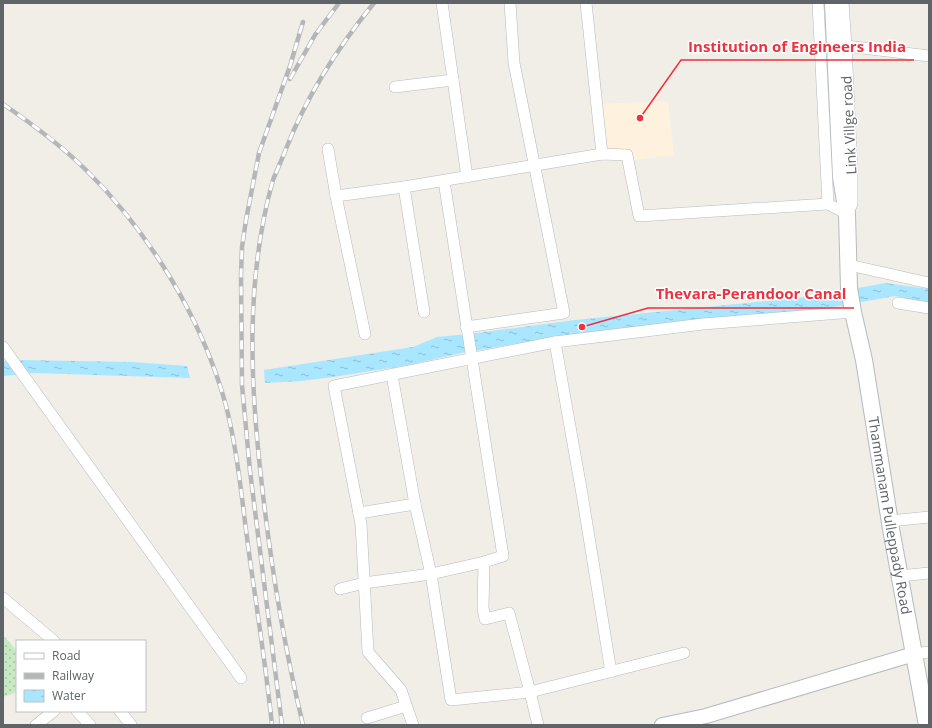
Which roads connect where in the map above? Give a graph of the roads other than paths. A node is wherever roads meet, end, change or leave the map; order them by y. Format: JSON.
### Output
{"nodes":[{"id":1,"x":442,"y":3,"type":"edge"},
{"id":2,"x":510,"y":3,"type":"edge"},
{"id":3,"x":586,"y":3,"type":"edge"},
{"id":4,"x":818,"y":3,"type":"edge"},
{"id":5,"x":833,"y":3,"type":"edge"},
{"id":6,"x":843,"y":3,"type":"edge"},
{"id":7,"x":846,"y":46,"type":"junction"},
{"id":8,"x":929,"y":56,"type":"edge"},
{"id":9,"x":453,"y":80,"type":"junction"},
{"id":10,"x":395,"y":87,"type":"dead end"},
{"id":11,"x":328,"y":149,"type":"dead end"},
{"id":12,"x":602,"y":154,"type":"junction"},
{"id":13,"x":534,"y":166,"type":"junction"},
{"id":14,"x":468,"y":177,"type":"junction"},
{"id":15,"x":444,"y":181,"type":"junction"},
{"id":16,"x":404,"y":188,"type":"junction"},
{"id":17,"x":336,"y":196,"type":"junction"},
{"id":18,"x":828,"y":204,"type":"junction"},
{"id":19,"x":847,"y":214,"type":"junction"},
{"id":20,"x":849,"y":265,"type":"junction"},
{"id":21,"x":929,"y":283,"type":"edge"},
{"id":22,"x":898,"y":303,"type":"dead end"},
{"id":23,"x":929,"y":308,"type":"edge"},
{"id":24,"x":852,"y":309,"type":"junction"},
{"id":25,"x":424,"y":312,"type":"dead end"},
{"id":26,"x":467,"y":330,"type":"junction"},
{"id":27,"x":365,"y":334,"type":"dead end"},
{"id":28,"x":555,"y":342,"type":"junction"},
{"id":29,"x":6,"y":352,"type":"edge"},
{"id":30,"x":470,"y":355,"type":"junction"},
{"id":31,"x":392,"y":375,"type":"junction"},
{"id":32,"x":415,"y":504,"type":"junction"},
{"id":33,"x":359,"y":513,"type":"junction"},
{"id":34,"x":929,"y":517,"type":"edge"},
{"id":35,"x":890,"y":521,"type":"junction"},
{"id":36,"x":484,"y":562,"type":"junction"},
{"id":37,"x":929,"y":573,"type":"edge"},
{"id":38,"x":431,"y":574,"type":"junction"},
{"id":39,"x":899,"y":576,"type":"junction"},
{"id":40,"x":364,"y":583,"type":"junction"},
{"id":41,"x":340,"y":590,"type":"dead end"},
{"id":42,"x":3,"y":598,"type":"edge"},
{"id":43,"x":53,"y":640,"type":"edge"},
{"id":44,"x":684,"y":653,"type":"dead end"},
{"id":45,"x":921,"y":653,"type":"edge"},
{"id":46,"x":611,"y":672,"type":"junction"},
{"id":47,"x":241,"y":678,"type":"dead end"},
{"id":48,"x":530,"y":692,"type":"junction"},
{"id":49,"x":406,"y":706,"type":"junction"},
{"id":50,"x":53,"y":712,"type":"edge"},
{"id":51,"x":78,"y":712,"type":"edge"},
{"id":52,"x":121,"y":712,"type":"edge"},
{"id":53,"x":926,"y":715,"type":"edge"},
{"id":54,"x":366,"y":718,"type":"dead end"},
{"id":55,"x":708,"y":720,"type":"edge"},
{"id":56,"x":36,"y":725,"type":"edge"},
{"id":57,"x":90,"y":725,"type":"edge"},
{"id":58,"x":131,"y":725,"type":"edge"},
{"id":59,"x":412,"y":725,"type":"edge"},
{"id":60,"x":538,"y":725,"type":"edge"},
{"id":61,"x":662,"y":725,"type":"edge"}],
"edges":[{"from":1,"to":9,"type":"street"},
{"from":2,"to":13,"type":"street"},
{"from":3,"to":12,"type":"street"},
{"from":4,"to":18,"type":"street"},
{"from":5,"to":19,"type":"main road","name":"Thammanam Pulleppady Road"},
{"from":6,"to":7,"type":"street","name":"Link Villge road"},
{"from":7,"to":8,"type":"street"},
{"from":7,"to":19,"type":"street","name":"Link Villge road"},
{"from":9,"to":10,"type":"street"},
{"from":9,"to":14,"type":"street"},
{"from":11,"to":17,"type":"street"},
{"from":12,"to":13,"type":"street"},
{"from":12,"to":18,"type":"street"},
{"from":13,"to":14,"type":"street"},
{"from":13,"to":26,"type":"street"},
{"from":14,"to":15,"type":"street"},
{"from":15,"to":16,"type":"street"},
{"from":15,"to":26,"type":"street"},
{"from":16,"to":17,"type":"street"},
{"from":16,"to":25,"type":"street"},
{"from":17,"to":27,"type":"street"},
{"from":18,"to":19,"type":"street"},
{"from":19,"to":20,"type":"main road","name":"Thammanam Pulleppady Road"},
{"from":20,"to":21,"type":"street"},
{"from":20,"to":24,"type":"main road","name":"Thammanam Pulleppady Road"},
{"from":22,"to":23,"type":"street"},
{"from":24,"to":28,"type":"street"},
{"from":24,"to":35,"type":"main road","name":"Thammanam Pulleppady Road"},
{"from":26,"to":30,"type":"street"},
{"from":28,"to":30,"type":"street"},
{"from":28,"to":46,"type":"street"},
{"from":29,"to":47,"type":"street"},
{"from":30,"to":31,"type":"street"},
{"from":30,"to":36,"type":"street"},
{"from":31,"to":32,"type":"street"},
{"from":31,"to":33,"type":"street"},
{"from":32,"to":33,"type":"street"},
{"from":32,"to":38,"type":"street"},
{"from":33,"to":40,"type":"street"},
{"from":34,"to":35,"type":"street"},
{"from":35,"to":39,"type":"main road","name":"Thammanam Pulleppady Road"},
{"from":36,"to":38,"type":"street"},
{"from":36,"to":48,"type":"street"},
{"from":37,"to":39,"type":"street"},
{"from":38,"to":40,"type":"street"},
{"from":38,"to":48,"type":"street"},
{"from":39,"to":45,"type":"main road","name":"Thammanam Pulleppady Road"},
{"from":40,"to":41,"type":"street"},
{"from":40,"to":49,"type":"street"},
{"from":42,"to":43,"type":"street"},
{"from":44,"to":46,"type":"street"},
{"from":45,"to":53,"type":"main road","name":"Thammanam Pulleppady Road"},
{"from":45,"to":55,"type":"street"},
{"from":46,"to":48,"type":"street"},
{"from":48,"to":60,"type":"street"},
{"from":49,"to":54,"type":"street"},
{"from":49,"to":59,"type":"street"},
{"from":50,"to":56,"type":"street"},
{"from":51,"to":57,"type":"street"},
{"from":52,"to":58,"type":"street"},
{"from":55,"to":61,"type":"street"}]}
